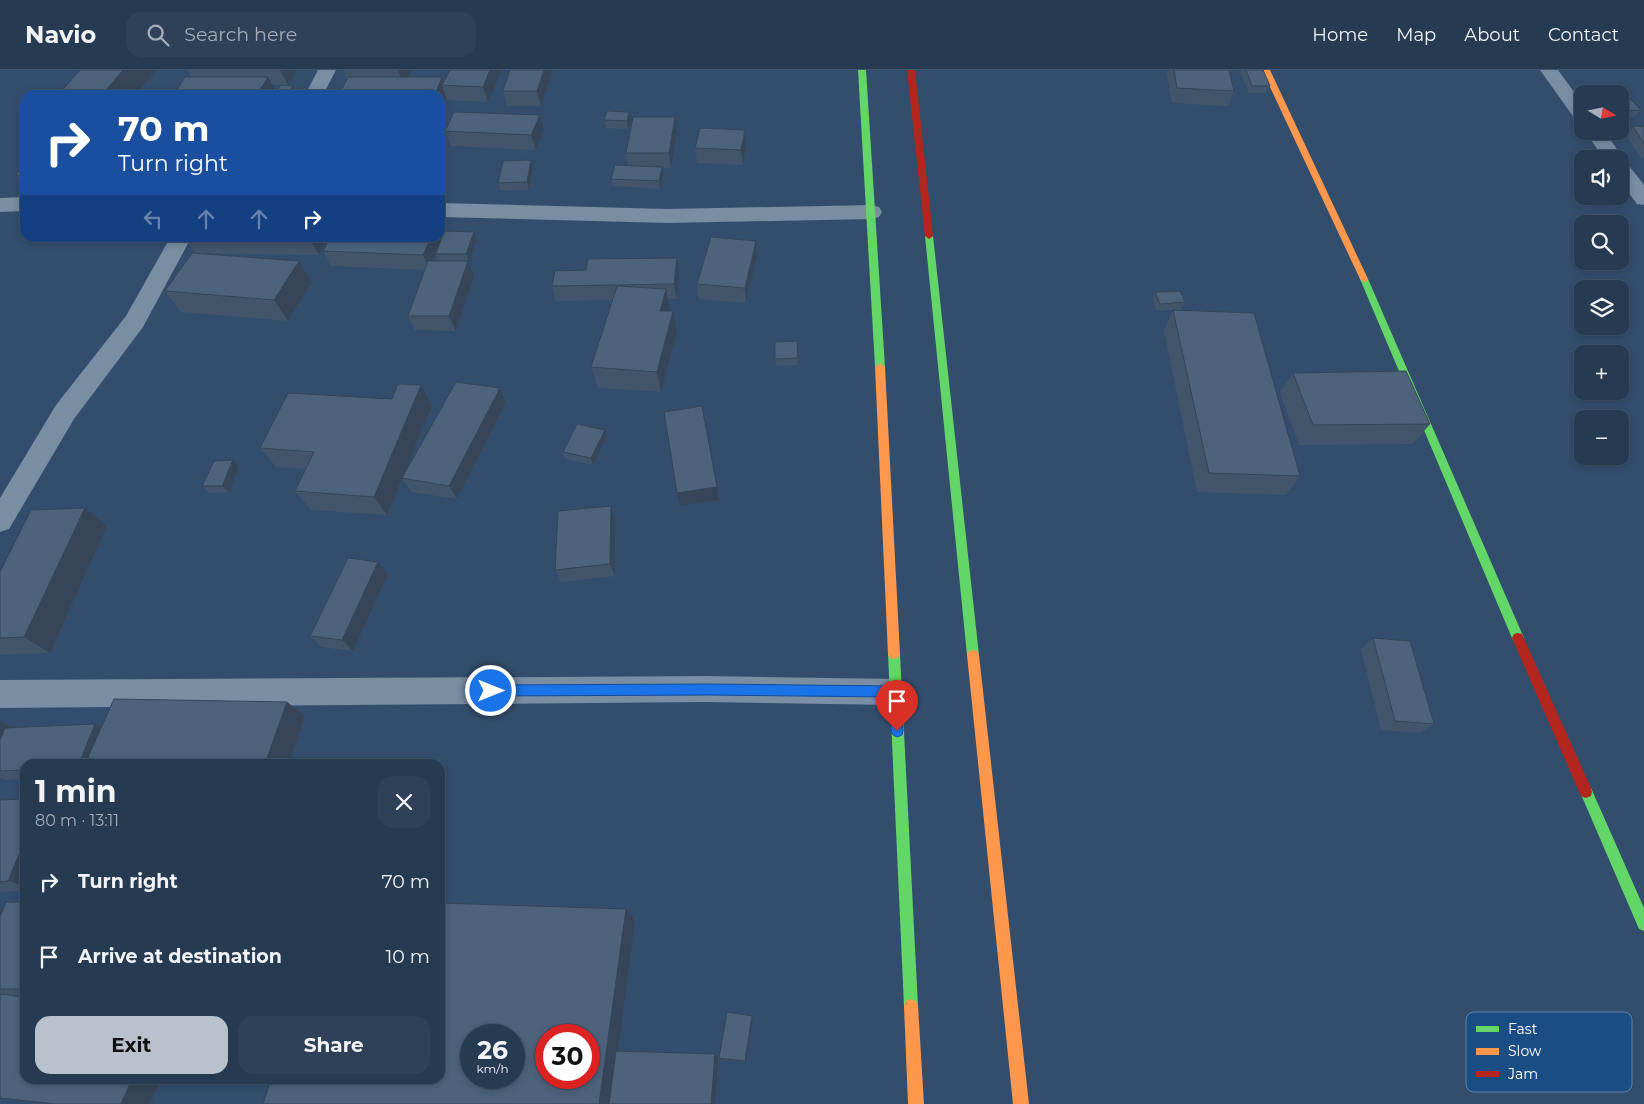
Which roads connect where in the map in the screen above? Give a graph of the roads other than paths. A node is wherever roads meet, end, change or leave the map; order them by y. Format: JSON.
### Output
{"nodes":[{"id":1,"x":327,"y":70,"type":"edge"},
{"id":2,"x":862,"y":70,"type":"edge"},
{"id":3,"x":911,"y":70,"type":"edge"},
{"id":4,"x":1266,"y":70,"type":"edge"},
{"id":5,"x":1549,"y":70,"type":"edge"},
{"id":6,"x":317,"y":90,"type":"edge"},
{"id":7,"x":1574,"y":105,"type":"edge"},
{"id":8,"x":1629,"y":178,"type":"edge"},
{"id":9,"x":1644,"y":199,"type":"edge"},
{"id":10,"x":20,"y":204,"type":"edge"},
{"id":11,"x":0,"y":205,"type":"edge"},
{"id":12,"x":445,"y":210,"type":"edge"},
{"id":13,"x":872,"y":212,"type":"junction"},
{"id":14,"x":178,"y":242,"type":"edge"},
{"id":15,"x":0,"y":522,"type":"edge"},
{"id":16,"x":895,"y":692,"type":"junction"},
{"id":17,"x":0,"y":694,"type":"edge"},
{"id":18,"x":1644,"y":924,"type":"edge"},
{"id":19,"x":916,"y":1104,"type":"edge"},
{"id":20,"x":1021,"y":1104,"type":"edge"}],
"edges":[{"from":1,"to":6,"type":"street"},
{"from":2,"to":13,"type":"main road"},
{"from":3,"to":20,"type":"main road"},
{"from":4,"to":18,"type":"main road"},
{"from":5,"to":7,"type":"street"},
{"from":8,"to":9,"type":"street"},
{"from":10,"to":11,"type":"street"},
{"from":12,"to":13,"type":"street"},
{"from":13,"to":16,"type":"main road"},
{"from":14,"to":15,"type":"street"},
{"from":16,"to":17,"type":"street"},
{"from":16,"to":19,"type":"main road"}]}
